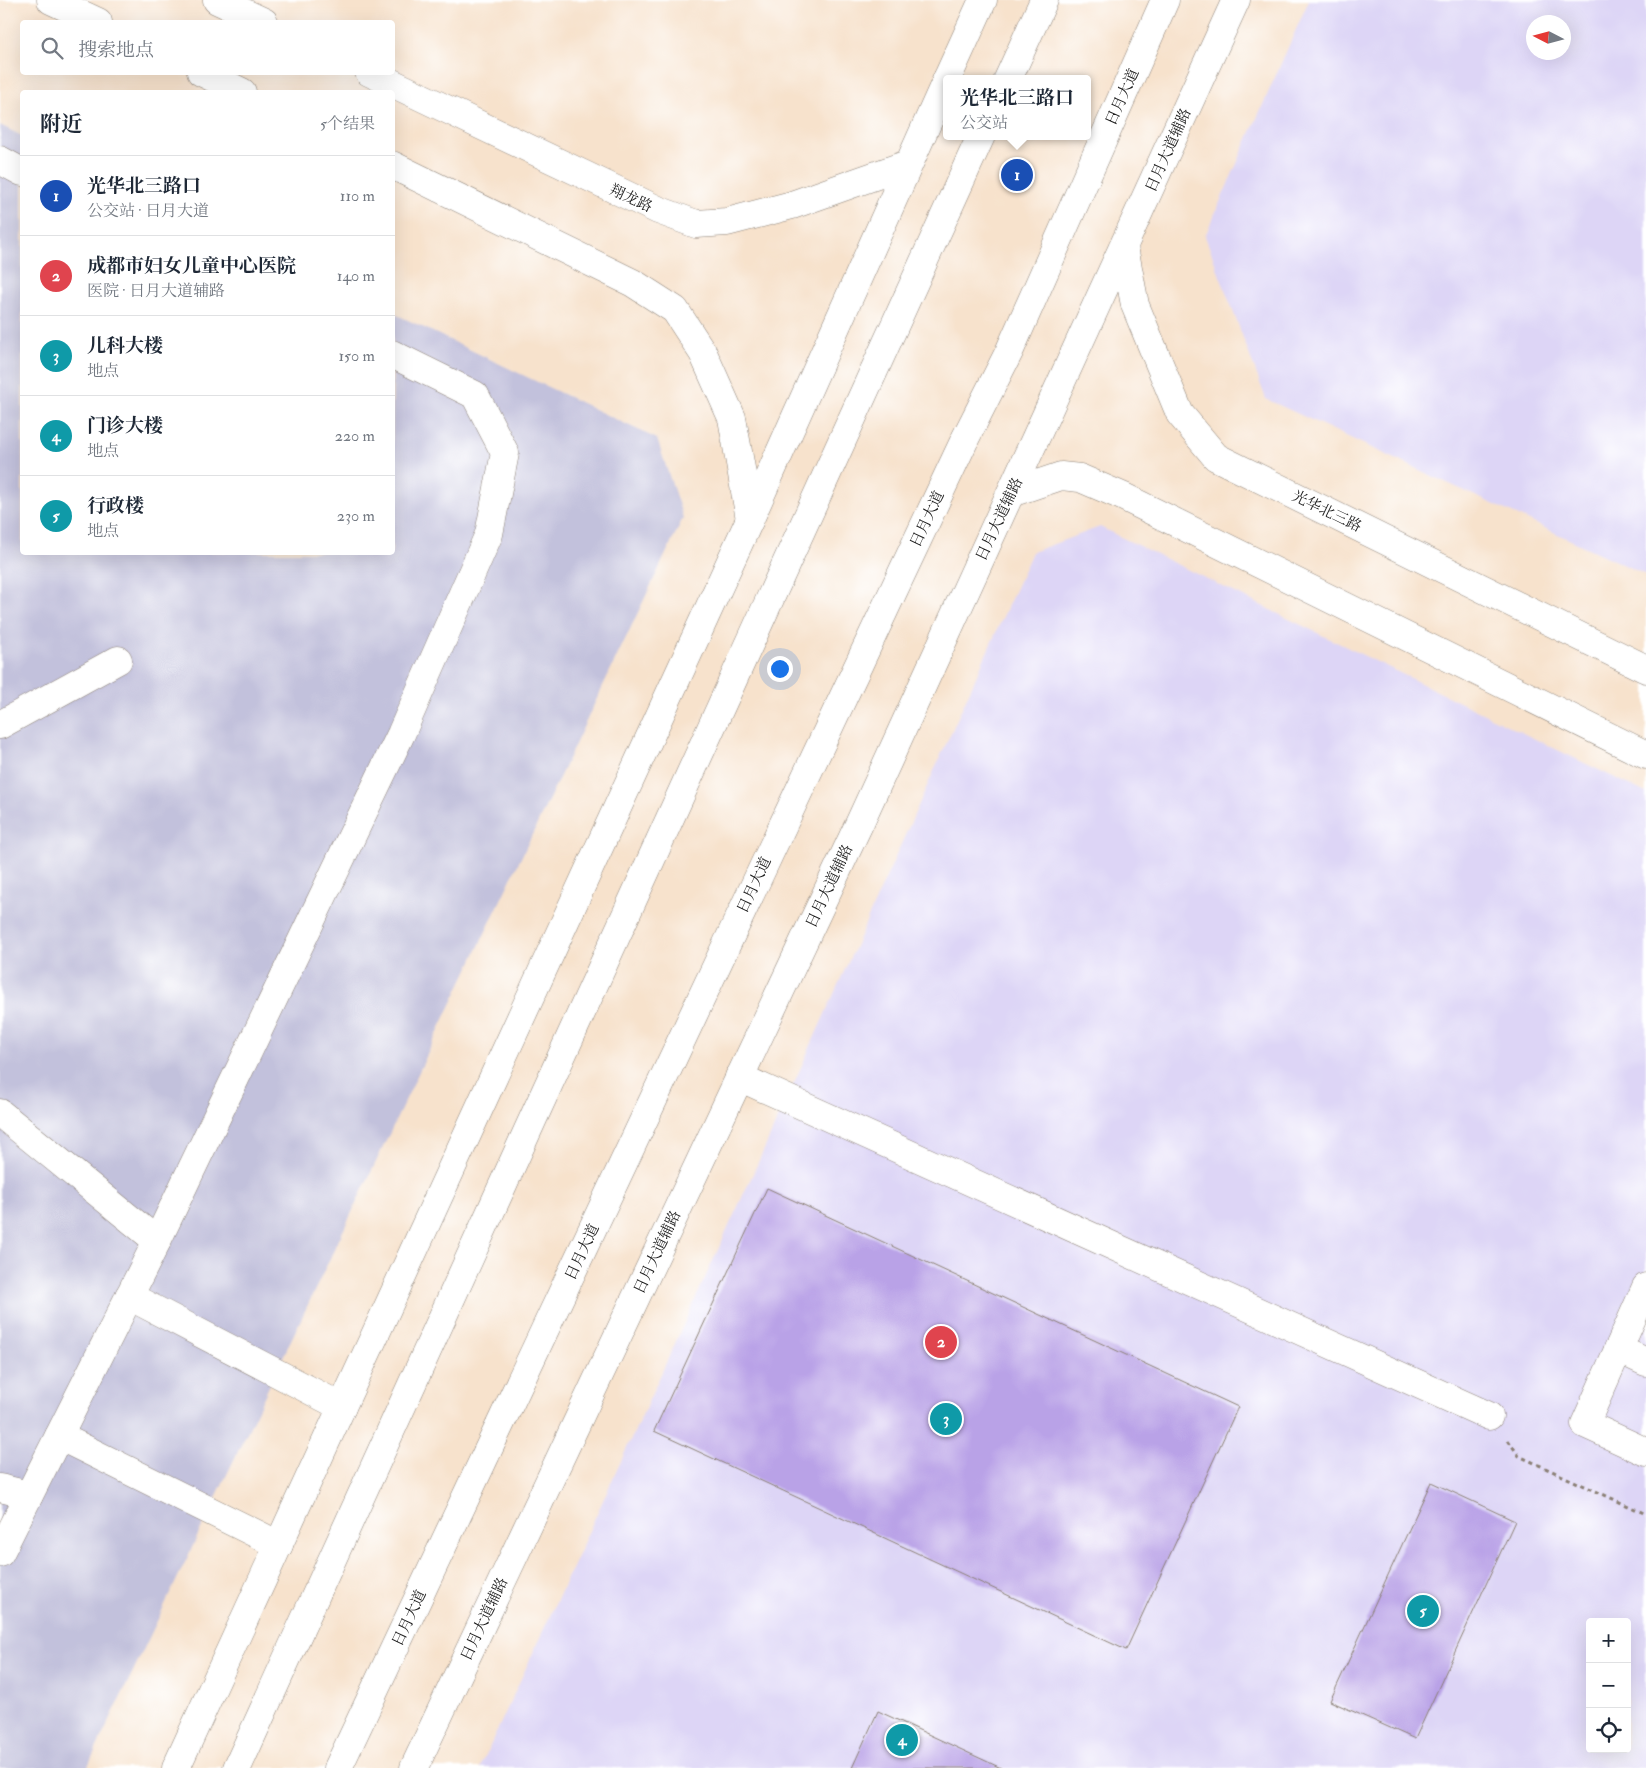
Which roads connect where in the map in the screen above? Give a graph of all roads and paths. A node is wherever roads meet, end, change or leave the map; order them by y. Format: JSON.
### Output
{"nodes":[{"id":1,"x":51,"y":0,"type":"edge"},
{"id":2,"x":217,"y":0,"type":"edge"},
{"id":3,"x":983,"y":0,"type":"edge"},
{"id":4,"x":1044,"y":0,"type":"edge"},
{"id":5,"x":1165,"y":0,"type":"edge"},
{"id":6,"x":1236,"y":0,"type":"edge"},
{"id":7,"x":94,"y":20,"type":"edge"},
{"id":8,"x":260,"y":20,"type":"edge"},
{"id":9,"x":207,"y":75,"type":"edge"},
{"id":10,"x":375,"y":75,"type":"edge"},
{"id":11,"x":949,"y":75,"type":"edge"},
{"id":12,"x":1010,"y":75,"type":"edge"},
{"id":13,"x":943,"y":88,"type":"edge"},
{"id":14,"x":238,"y":90,"type":"edge"},
{"id":15,"x":979,"y":140,"type":"edge"},
{"id":16,"x":0,"y":160,"type":"edge"},
{"id":17,"x":908,"y":164,"type":"junction"},
{"id":18,"x":395,"y":166,"type":"edge"},
{"id":19,"x":20,"y":171,"type":"edge"},
{"id":20,"x":1124,"y":247,"type":"junction"},
{"id":21,"x":395,"y":355,"type":"edge"},
{"id":22,"x":1011,"y":493,"type":"junction"},
{"id":23,"x":750,"y":519,"type":"junction"},
{"id":24,"x":118,"y":660,"type":"dead end"},
{"id":25,"x":1646,"y":670,"type":"edge"},
{"id":26,"x":0,"y":726,"type":"edge"},
{"id":27,"x":1646,"y":756,"type":"edge"},
{"id":28,"x":739,"y":1078,"type":"junction"},
{"id":29,"x":0,"y":1113,"type":"edge"},
{"id":30,"x":157,"y":1241,"type":"junction"},
{"id":31,"x":1646,"y":1288,"type":"edge"},
{"id":32,"x":129,"y":1296,"type":"junction"},
{"id":33,"x":1618,"y":1349,"type":"junction"},
{"id":34,"x":1646,"y":1362,"type":"edge"},
{"id":35,"x":342,"y":1407,"type":"junction"},
{"id":36,"x":1489,"y":1416,"type":"joint"},
{"id":37,"x":59,"y":1436,"type":"junction"},
{"id":38,"x":1646,"y":1452,"type":"edge"},
{"id":39,"x":0,"y":1488,"type":"edge"},
{"id":40,"x":29,"y":1495,"type":"junction"},
{"id":41,"x":1646,"y":1514,"type":"edge"},
{"id":42,"x":279,"y":1545,"type":"junction"},
{"id":43,"x":0,"y":1553,"type":"edge"},
{"id":44,"x":176,"y":1768,"type":"edge"},
{"id":45,"x":236,"y":1768,"type":"edge"},
{"id":46,"x":338,"y":1768,"type":"edge"},
{"id":47,"x":414,"y":1768,"type":"edge"}],
"edges":[{"from":1,"to":7,"type":"main road"},
{"from":2,"to":8,"type":"main road"},
{"from":3,"to":11,"type":"main road"},
{"from":4,"to":12,"type":"main road"},
{"from":5,"to":46,"type":"main road","name":"日月大道"},
{"from":6,"to":20,"type":"main road","name":"日月大道辅路"},
{"from":9,"to":14,"type":"main road"},
{"from":10,"to":17,"type":"main road","name":"翔龙路"},
{"from":13,"to":17,"type":"main road"},
{"from":15,"to":45,"type":"main road"},
{"from":16,"to":19,"type":"main road"},
{"from":17,"to":23,"type":"main road"},
{"from":18,"to":23,"type":"main road"},
{"from":20,"to":22,"type":"main road","name":"日月大道辅路"},
{"from":20,"to":25,"type":"main road","name":"光华北三路"},
{"from":21,"to":30,"type":"main road"},
{"from":22,"to":27,"type":"main road"},
{"from":22,"to":28,"type":"main road","name":"日月大道辅路"},
{"from":23,"to":35,"type":"main road"},
{"from":24,"to":26,"type":"main road"},
{"from":28,"to":36,"type":"main road"},
{"from":28,"to":47,"type":"main road","name":"日月大道辅路"},
{"from":29,"to":30,"type":"main road"},
{"from":30,"to":32,"type":"main road"},
{"from":31,"to":33,"type":"main road"},
{"from":32,"to":35,"type":"main road"},
{"from":32,"to":37,"type":"main road"},
{"from":33,"to":34,"type":"main road"},
{"from":33,"to":38,"type":"main road"},
{"from":35,"to":42,"type":"main road"},
{"from":36,"to":41,"type":"path"},
{"from":37,"to":40,"type":"main road"},
{"from":37,"to":42,"type":"main road"},
{"from":39,"to":40,"type":"main road"},
{"from":40,"to":43,"type":"main road"},
{"from":42,"to":44,"type":"main road"}]}
